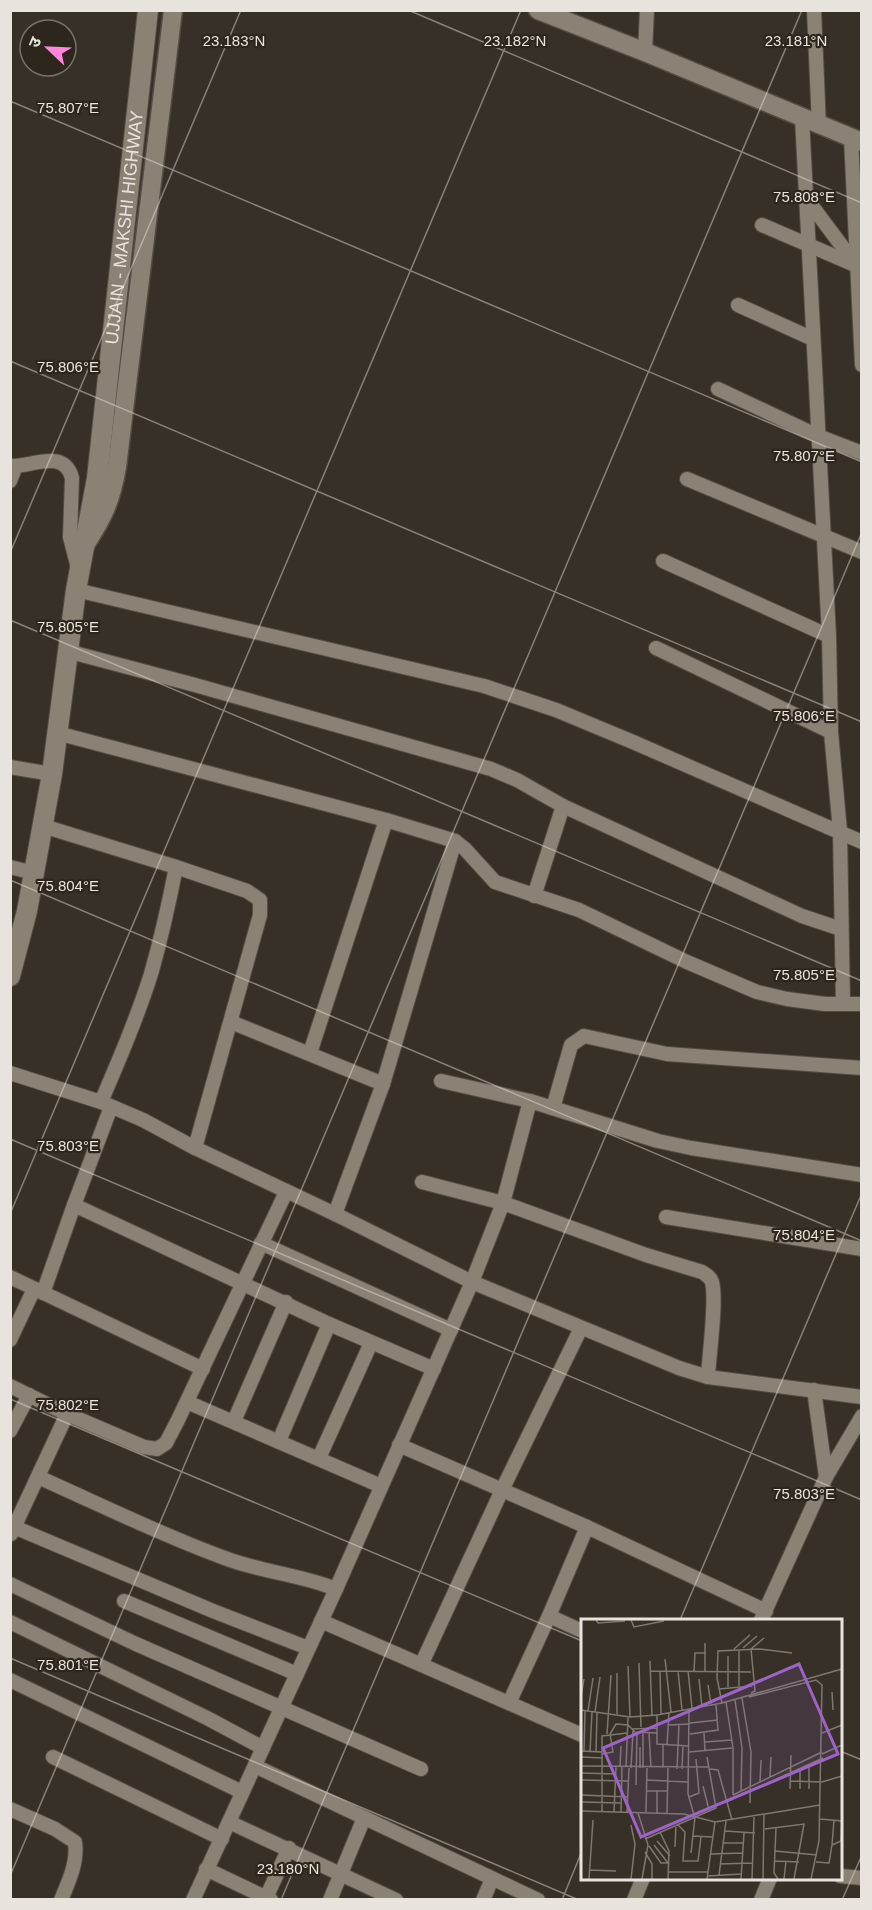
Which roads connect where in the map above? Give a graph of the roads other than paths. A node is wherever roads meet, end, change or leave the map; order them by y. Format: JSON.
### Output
{"nodes":[{"id":1,"x":148,"y":10,"type":"edge"},
{"id":2,"x":173,"y":10,"type":"edge"},
{"id":3,"x":538,"y":10,"type":"edge"},
{"id":4,"x":647,"y":10,"type":"edge"},
{"id":5,"x":814,"y":10,"type":"edge"},
{"id":6,"x":645,"y":52,"type":"junction"},
{"id":7,"x":810,"y":122,"type":"junction"},
{"id":8,"x":856,"y":140,"type":"edge"},
{"id":9,"x":806,"y":198,"type":"junction"},
{"id":10,"x":762,"y":225,"type":"dead end"},
{"id":11,"x":808,"y":244,"type":"junction"},
{"id":12,"x":859,"y":267,"type":"edge"},
{"id":13,"x":738,"y":305,"type":"dead end"},
{"id":14,"x":813,"y":339,"type":"junction"},
{"id":15,"x":861,"y":365,"type":"edge"},
{"id":16,"x":718,"y":389,"type":"dead end"},
{"id":17,"x":818,"y":436,"type":"junction"},
{"id":18,"x":861,"y":453,"type":"edge"},
{"id":19,"x":13,"y":466,"type":"edge"},
{"id":20,"x":687,"y":479,"type":"dead end"},
{"id":21,"x":10,"y":481,"type":"edge"},
{"id":22,"x":824,"y":537,"type":"junction"},
{"id":23,"x":84,"y":547,"type":"junction"},
{"id":24,"x":861,"y":552,"type":"edge"},
{"id":25,"x":663,"y":561,"type":"dead end"},
{"id":26,"x":78,"y":582,"type":"junction"},
{"id":27,"x":829,"y":636,"type":"junction"},
{"id":28,"x":656,"y":648,"type":"dead end"},
{"id":29,"x":67,"y":651,"type":"junction"},
{"id":30,"x":831,"y":732,"type":"junction"},
{"id":31,"x":57,"y":733,"type":"junction"},
{"id":32,"x":10,"y":767,"type":"edge"},
{"id":33,"x":52,"y":774,"type":"junction"},
{"id":34,"x":563,"y":806,"type":"junction"},
{"id":35,"x":386,"y":820,"type":"junction"},
{"id":36,"x":43,"y":826,"type":"junction"},
{"id":37,"x":840,"y":831,"type":"junction"},
{"id":38,"x":455,"y":841,"type":"junction"},
{"id":39,"x":861,"y":842,"type":"edge"},
{"id":40,"x":10,"y":867,"type":"edge"},
{"id":41,"x":176,"y":867,"type":"junction"},
{"id":42,"x":34,"y":873,"type":"junction"},
{"id":43,"x":534,"y":896,"type":"junction"},
{"id":44,"x":841,"y":929,"type":"junction"},
{"id":45,"x":14,"y":948,"type":"edge"},
{"id":46,"x":10,"y":976,"type":"edge"},
{"id":47,"x":843,"y":1004,"type":"junction"},
{"id":48,"x":861,"y":1004,"type":"edge"},
{"id":49,"x":231,"y":1022,"type":"junction"},
{"id":50,"x":310,"y":1053,"type":"junction"},
{"id":51,"x":861,"y":1068,"type":"edge"},
{"id":52,"x":10,"y":1073,"type":"edge"},
{"id":53,"x":441,"y":1081,"type":"dead end"},
{"id":54,"x":383,"y":1083,"type":"junction"},
{"id":55,"x":530,"y":1101,"type":"junction"},
{"id":56,"x":106,"y":1105,"type":"junction"},
{"id":57,"x":553,"y":1108,"type":"junction"},
{"id":58,"x":195,"y":1148,"type":"junction"},
{"id":59,"x":861,"y":1175,"type":"edge"},
{"id":60,"x":422,"y":1182,"type":"dead end"},
{"id":61,"x":286,"y":1192,"type":"junction"},
{"id":62,"x":503,"y":1203,"type":"junction"},
{"id":63,"x":74,"y":1205,"type":"junction"},
{"id":64,"x":335,"y":1214,"type":"junction"},
{"id":65,"x":666,"y":1217,"type":"dead end"},
{"id":66,"x":261,"y":1243,"type":"junction"},
{"id":67,"x":861,"y":1249,"type":"edge"},
{"id":68,"x":10,"y":1277,"type":"edge"},
{"id":69,"x":472,"y":1282,"type":"junction"},
{"id":70,"x":243,"y":1283,"type":"junction"},
{"id":71,"x":38,"y":1291,"type":"junction"},
{"id":72,"x":285,"y":1302,"type":"junction"},
{"id":73,"x":329,"y":1324,"type":"junction"},
{"id":74,"x":581,"y":1328,"type":"junction"},
{"id":75,"x":451,"y":1330,"type":"junction"},
{"id":76,"x":10,"y":1340,"type":"edge"},
{"id":77,"x":371,"y":1343,"type":"junction"},
{"id":78,"x":203,"y":1369,"type":"junction"},
{"id":79,"x":434,"y":1369,"type":"junction"},
{"id":80,"x":708,"y":1377,"type":"junction"},
{"id":81,"x":10,"y":1386,"type":"edge"},
{"id":82,"x":814,"y":1390,"type":"junction"},
{"id":83,"x":29,"y":1395,"type":"junction"},
{"id":84,"x":861,"y":1397,"type":"edge"},
{"id":85,"x":187,"y":1402,"type":"junction"},
{"id":86,"x":67,"y":1414,"type":"junction"},
{"id":87,"x":861,"y":1416,"type":"edge"},
{"id":88,"x":234,"y":1421,"type":"junction"},
{"id":89,"x":10,"y":1431,"type":"edge"},
{"id":90,"x":279,"y":1441,"type":"junction"},
{"id":91,"x":399,"y":1445,"type":"junction"},
{"id":92,"x":320,"y":1458,"type":"junction"},
{"id":93,"x":826,"y":1476,"type":"junction"},
{"id":94,"x":38,"y":1477,"type":"junction"},
{"id":95,"x":381,"y":1486,"type":"junction"},
{"id":96,"x":502,"y":1490,"type":"junction"},
{"id":97,"x":10,"y":1500,"type":"edge"},
{"id":98,"x":24,"y":1506,"type":"junction"},
{"id":99,"x":587,"y":1527,"type":"junction"},
{"id":100,"x":12,"y":1531,"type":"edge"},
{"id":101,"x":10,"y":1584,"type":"edge"},
{"id":102,"x":336,"y":1588,"type":"junction"},
{"id":103,"x":124,"y":1601,"type":"dead end"},
{"id":104,"x":549,"y":1616,"type":"junction"},
{"id":105,"x":763,"y":1616,"type":"edge"},
{"id":106,"x":321,"y":1621,"type":"junction"},
{"id":107,"x":10,"y":1622,"type":"edge"},
{"id":108,"x":581,"y":1631,"type":"edge"},
{"id":109,"x":309,"y":1648,"type":"junction"},
{"id":110,"x":422,"y":1663,"type":"junction"},
{"id":111,"x":297,"y":1674,"type":"junction"},
{"id":112,"x":10,"y":1680,"type":"edge"},
{"id":113,"x":508,"y":1703,"type":"junction"},
{"id":114,"x":281,"y":1709,"type":"junction"},
{"id":115,"x":581,"y":1735,"type":"edge"},
{"id":116,"x":263,"y":1748,"type":"junction"},
{"id":117,"x":52,"y":1757,"type":"dead end"},
{"id":118,"x":255,"y":1766,"type":"junction"},
{"id":119,"x":421,"y":1769,"type":"dead end"},
{"id":120,"x":242,"y":1792,"type":"junction"},
{"id":121,"x":10,"y":1809,"type":"edge"},
{"id":122,"x":364,"y":1818,"type":"junction"},
{"id":123,"x":229,"y":1822,"type":"junction"},
{"id":124,"x":222,"y":1839,"type":"junction"},
{"id":125,"x":289,"y":1848,"type":"junction"},
{"id":126,"x":207,"y":1869,"type":"junction"},
{"id":127,"x":341,"y":1873,"type":"junction"},
{"id":128,"x":842,"y":1876,"type":"edge"},
{"id":129,"x":861,"y":1878,"type":"edge"},
{"id":130,"x":492,"y":1879,"type":"junction"},
{"id":131,"x":642,"y":1880,"type":"edge"},
{"id":132,"x":769,"y":1880,"type":"edge"},
{"id":133,"x":62,"y":1899,"type":"edge"},
{"id":134,"x":193,"y":1899,"type":"edge"},
{"id":135,"x":267,"y":1899,"type":"edge"},
{"id":136,"x":330,"y":1899,"type":"edge"},
{"id":137,"x":396,"y":1899,"type":"edge"},
{"id":138,"x":483,"y":1899,"type":"edge"},
{"id":139,"x":538,"y":1899,"type":"edge"},
{"id":140,"x":634,"y":1899,"type":"edge"},
{"id":141,"x":761,"y":1899,"type":"edge"}],
"edges":[{"from":1,"to":23,"type":"main road","name":"UJJAIN - MAKSHI HIGHWAY"},
{"from":2,"to":23,"type":"street"},
{"from":3,"to":6,"type":"street"},
{"from":4,"to":6,"type":"street"},
{"from":5,"to":7,"type":"street"},
{"from":6,"to":7,"type":"street"},
{"from":7,"to":8,"type":"street"},
{"from":7,"to":9,"type":"street"},
{"from":8,"to":12,"type":"street"},
{"from":9,"to":11,"type":"street"},
{"from":9,"to":12,"type":"street"},
{"from":10,"to":11,"type":"street"},
{"from":11,"to":12,"type":"street"},
{"from":11,"to":14,"type":"street"},
{"from":12,"to":15,"type":"street"},
{"from":13,"to":14,"type":"street"},
{"from":14,"to":17,"type":"street"},
{"from":16,"to":17,"type":"street"},
{"from":17,"to":18,"type":"street"},
{"from":17,"to":22,"type":"street"},
{"from":19,"to":21,"type":"street"},
{"from":19,"to":26,"type":"street"},
{"from":20,"to":22,"type":"street"},
{"from":22,"to":24,"type":"street"},
{"from":22,"to":27,"type":"street"},
{"from":23,"to":26,"type":"main road","name":"UJJAIN - MAKSHI HIGHWAY"},
{"from":25,"to":27,"type":"street"},
{"from":26,"to":29,"type":"main road","name":"UJJAIN - MAKSHI HIGHWAY"},
{"from":26,"to":37,"type":"street"},
{"from":27,"to":30,"type":"street"},
{"from":28,"to":30,"type":"street"},
{"from":29,"to":31,"type":"main road","name":"UJJAIN - MAKSHI HIGHWAY"},
{"from":29,"to":34,"type":"street"},
{"from":30,"to":37,"type":"street"},
{"from":31,"to":33,"type":"main road","name":"UJJAIN - MAKSHI HIGHWAY"},
{"from":31,"to":35,"type":"street"},
{"from":32,"to":33,"type":"street"},
{"from":33,"to":36,"type":"main road","name":"UJJAIN - MAKSHI HIGHWAY"},
{"from":34,"to":43,"type":"street"},
{"from":34,"to":44,"type":"street"},
{"from":35,"to":38,"type":"street"},
{"from":35,"to":50,"type":"street"},
{"from":36,"to":41,"type":"street"},
{"from":36,"to":42,"type":"main road","name":"UJJAIN - MAKSHI HIGHWAY"},
{"from":37,"to":39,"type":"street"},
{"from":37,"to":44,"type":"street"},
{"from":38,"to":43,"type":"street"},
{"from":38,"to":54,"type":"street"},
{"from":40,"to":42,"type":"street"},
{"from":41,"to":49,"type":"street"},
{"from":41,"to":56,"type":"street"},
{"from":42,"to":45,"type":"main road","name":"UJJAIN - MAKSHI HIGHWAY"},
{"from":43,"to":47,"type":"street"},
{"from":44,"to":47,"type":"street"},
{"from":45,"to":46,"type":"main road","name":"UJJAIN - MAKSHI HIGHWAY"},
{"from":47,"to":48,"type":"street"},
{"from":49,"to":50,"type":"street"},
{"from":49,"to":58,"type":"street"},
{"from":50,"to":54,"type":"street"},
{"from":51,"to":57,"type":"street"},
{"from":52,"to":56,"type":"street"},
{"from":53,"to":55,"type":"street"},
{"from":54,"to":64,"type":"street"},
{"from":55,"to":57,"type":"street"},
{"from":55,"to":62,"type":"street"},
{"from":56,"to":58,"type":"street"},
{"from":56,"to":63,"type":"street"},
{"from":57,"to":59,"type":"street"},
{"from":58,"to":61,"type":"street"},
{"from":60,"to":62,"type":"street"},
{"from":61,"to":64,"type":"street"},
{"from":61,"to":66,"type":"street"},
{"from":62,"to":69,"type":"street"},
{"from":62,"to":80,"type":"street"},
{"from":63,"to":70,"type":"street"},
{"from":63,"to":71,"type":"street"},
{"from":64,"to":69,"type":"street"},
{"from":65,"to":67,"type":"street"},
{"from":66,"to":70,"type":"street"},
{"from":66,"to":75,"type":"street"},
{"from":68,"to":71,"type":"street"},
{"from":69,"to":74,"type":"street"},
{"from":69,"to":75,"type":"street"},
{"from":70,"to":72,"type":"street"},
{"from":70,"to":78,"type":"street"},
{"from":71,"to":76,"type":"street"},
{"from":71,"to":78,"type":"street"},
{"from":72,"to":73,"type":"street"},
{"from":72,"to":88,"type":"street"},
{"from":73,"to":77,"type":"street"},
{"from":73,"to":90,"type":"street"},
{"from":74,"to":80,"type":"street"},
{"from":74,"to":96,"type":"street"},
{"from":75,"to":79,"type":"street"},
{"from":77,"to":79,"type":"street"},
{"from":77,"to":92,"type":"street"},
{"from":78,"to":85,"type":"street"},
{"from":79,"to":91,"type":"street"},
{"from":80,"to":82,"type":"street"},
{"from":81,"to":83,"type":"street"},
{"from":82,"to":84,"type":"street"},
{"from":82,"to":93,"type":"street"},
{"from":83,"to":86,"type":"street"},
{"from":83,"to":89,"type":"street"},
{"from":85,"to":86,"type":"street"},
{"from":85,"to":88,"type":"street"},
{"from":86,"to":94,"type":"street"},
{"from":87,"to":93,"type":"street"},
{"from":88,"to":90,"type":"street"},
{"from":90,"to":92,"type":"street"},
{"from":91,"to":95,"type":"street"},
{"from":91,"to":96,"type":"street"},
{"from":92,"to":95,"type":"street"},
{"from":93,"to":105,"type":"street"},
{"from":94,"to":98,"type":"street"},
{"from":94,"to":102,"type":"street"},
{"from":95,"to":102,"type":"street"},
{"from":96,"to":99,"type":"street"},
{"from":96,"to":110,"type":"street"},
{"from":97,"to":98,"type":"street"},
{"from":98,"to":100,"type":"street"},
{"from":99,"to":104,"type":"street"},
{"from":99,"to":105,"type":"street"},
{"from":100,"to":109,"type":"street"},
{"from":101,"to":114,"type":"street"},
{"from":102,"to":106,"type":"street"},
{"from":103,"to":111,"type":"street"},
{"from":104,"to":108,"type":"street"},
{"from":104,"to":113,"type":"street"},
{"from":106,"to":109,"type":"street"},
{"from":106,"to":110,"type":"street"},
{"from":107,"to":116,"type":"street"},
{"from":109,"to":111,"type":"street"},
{"from":110,"to":113,"type":"street"},
{"from":111,"to":114,"type":"street"},
{"from":112,"to":120,"type":"street"},
{"from":113,"to":115,"type":"street"},
{"from":114,"to":116,"type":"street"},
{"from":114,"to":119,"type":"street"},
{"from":116,"to":118,"type":"street"},
{"from":117,"to":124,"type":"street"},
{"from":118,"to":120,"type":"street"},
{"from":118,"to":122,"type":"street"},
{"from":120,"to":123,"type":"street"},
{"from":121,"to":133,"type":"street"},
{"from":122,"to":127,"type":"street"},
{"from":122,"to":130,"type":"street"},
{"from":123,"to":124,"type":"street"},
{"from":123,"to":125,"type":"street"},
{"from":124,"to":126,"type":"street"},
{"from":125,"to":127,"type":"street"},
{"from":125,"to":135,"type":"street"},
{"from":126,"to":134,"type":"street"},
{"from":126,"to":135,"type":"street"},
{"from":127,"to":136,"type":"street"},
{"from":127,"to":137,"type":"street"},
{"from":128,"to":129,"type":"street"},
{"from":130,"to":138,"type":"street"},
{"from":130,"to":139,"type":"street"},
{"from":131,"to":140,"type":"street"},
{"from":132,"to":141,"type":"street"}]}
